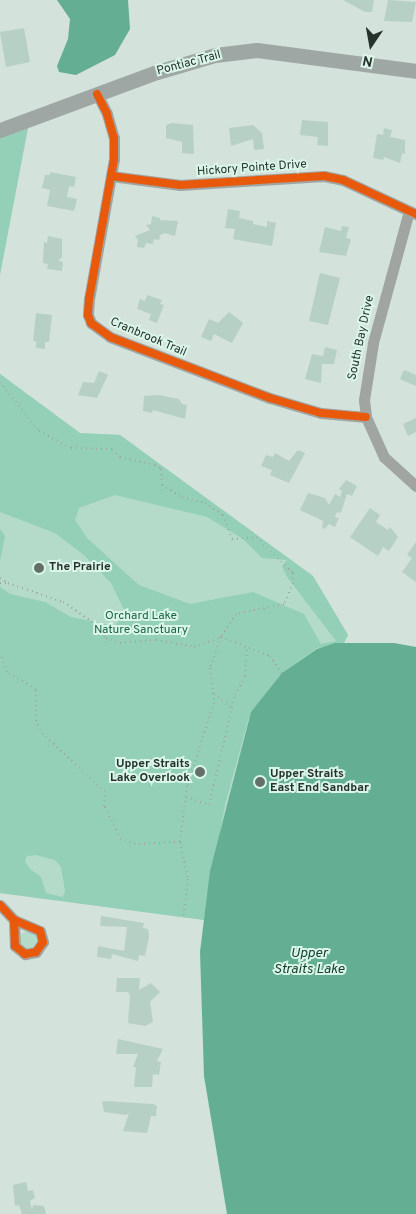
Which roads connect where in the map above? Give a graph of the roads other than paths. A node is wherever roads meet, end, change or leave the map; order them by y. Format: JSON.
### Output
{"nodes":[{"id":1,"x":416,"y":71,"type":"edge"},
{"id":2,"x":97,"y":94,"type":"junction"},
{"id":3,"x":0,"y":130,"type":"edge"},
{"id":4,"x":112,"y":176,"type":"junction"},
{"id":5,"x":412,"y":212,"type":"edge"},
{"id":6,"x":366,"y":416,"type":"junction"},
{"id":7,"x":416,"y":486,"type":"edge"},
{"id":8,"x":0,"y":905,"type":"edge"},
{"id":9,"x":14,"y":920,"type":"dead end"}],
"edges":[{"from":1,"to":2,"type":"main road","name":"Pontiac Trail"},
{"from":2,"to":3,"type":"main road","name":"Pontiac Trail"},
{"from":2,"to":4,"type":"street","name":"Cranbrook Trail"},
{"from":4,"to":5,"type":"street","name":"Hickory Pointe Drive"},
{"from":4,"to":6,"type":"street","name":"Cranbrook Trail"},
{"from":5,"to":6,"type":"street","name":"South Bay Drive"},
{"from":6,"to":7,"type":"street","name":"South Bay Drive"},
{"from":8,"to":9,"type":"street"}]}
